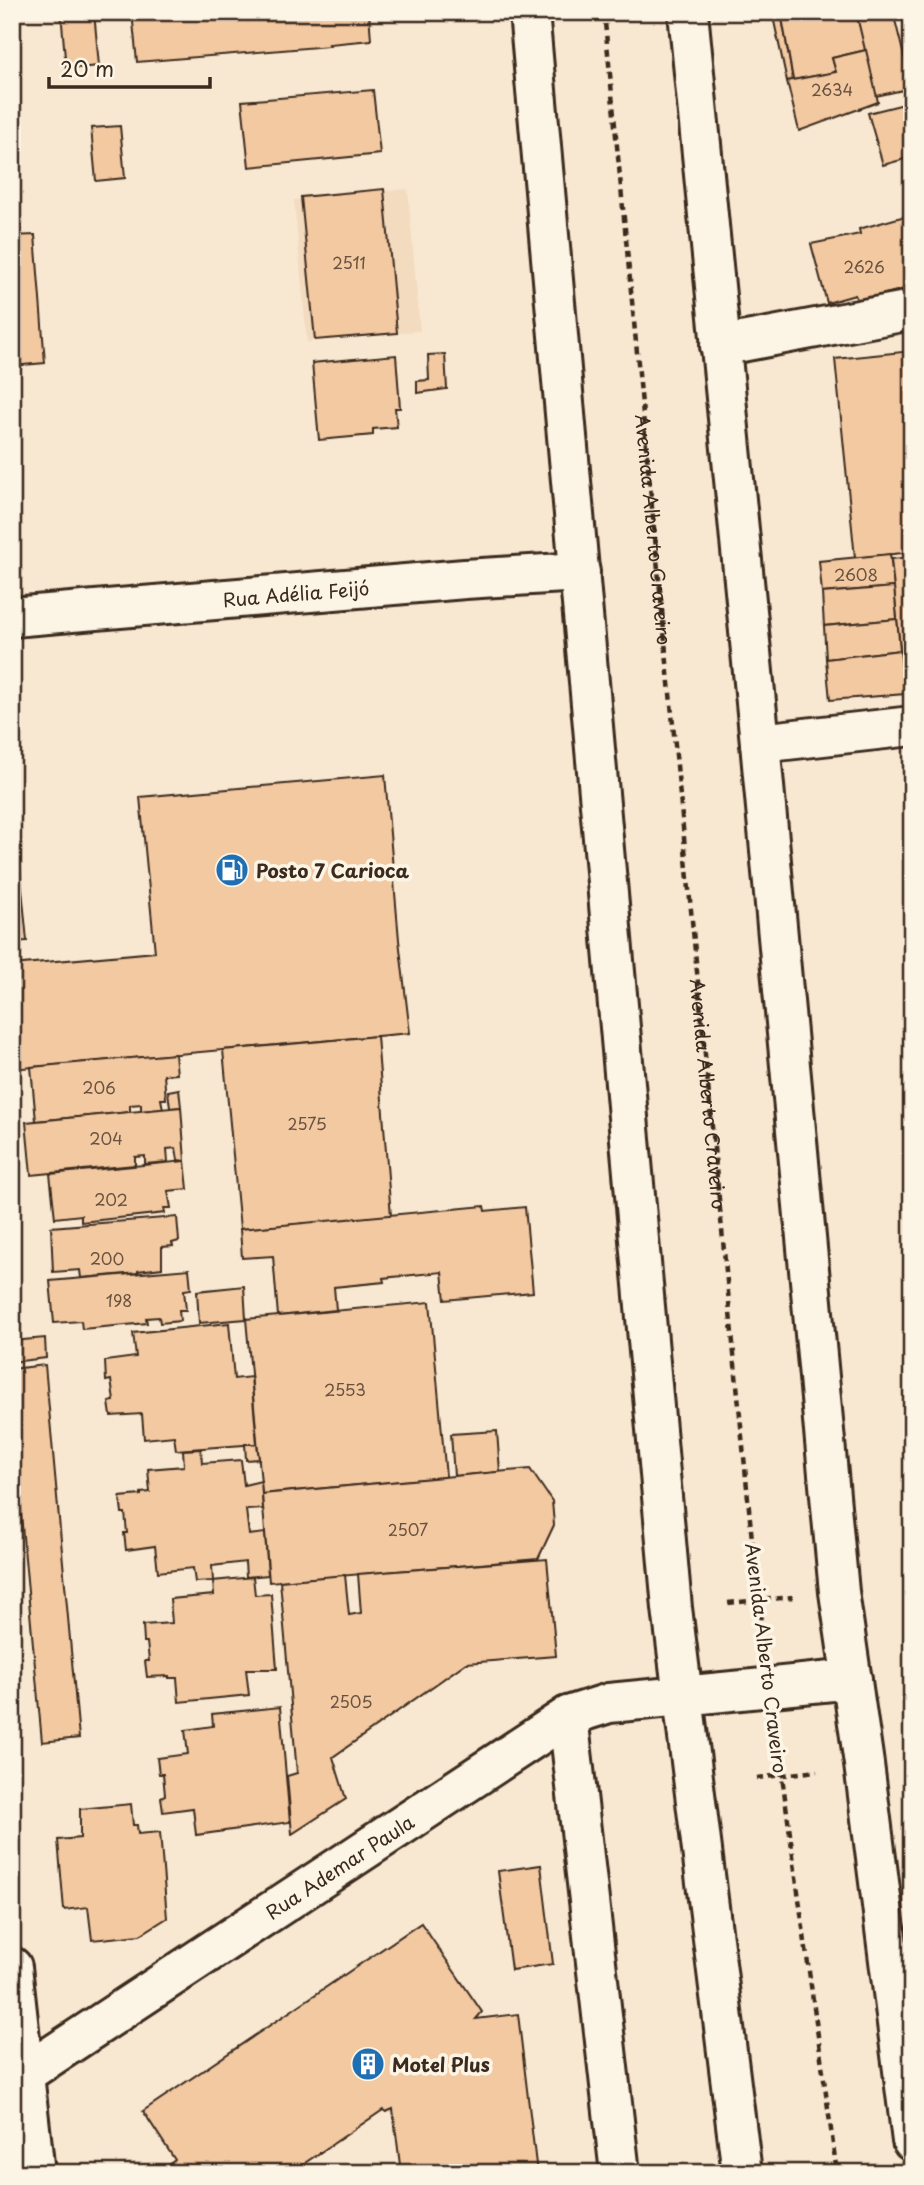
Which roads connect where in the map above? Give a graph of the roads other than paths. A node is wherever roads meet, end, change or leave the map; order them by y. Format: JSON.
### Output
{"nodes":[{"id":1,"x":529,"y":12,"type":"edge"},
{"id":2,"x":688,"y":12,"type":"edge"},
{"id":3,"x":912,"y":310,"type":"edge"},
{"id":4,"x":720,"y":346,"type":"junction"},
{"id":5,"x":580,"y":572,"type":"junction"},
{"id":6,"x":12,"y":617,"type":"edge"},
{"id":7,"x":912,"y":726,"type":"edge"},
{"id":8,"x":760,"y":743,"type":"junction"},
{"id":9,"x":852,"y":1678,"type":"junction"},
{"id":10,"x":682,"y":1696,"type":"junction"},
{"id":11,"x":568,"y":1716,"type":"junction"},
{"id":12,"x":12,"y":1967,"type":"edge"},
{"id":13,"x":18,"y":2078,"type":"edge"},
{"id":14,"x":912,"y":2141,"type":"edge"},
{"id":15,"x":35,"y":2173,"type":"edge"},
{"id":16,"x":620,"y":2173,"type":"edge"},
{"id":17,"x":742,"y":2173,"type":"edge"}],
"edges":[{"from":1,"to":5,"type":"main road"},
{"from":2,"to":4,"type":"main road"},
{"from":3,"to":4,"type":"main road"},
{"from":4,"to":8,"type":"main road"},
{"from":5,"to":6,"type":"main road","name":"Rua Adélia Feijó"},
{"from":5,"to":10,"type":"main road"},
{"from":7,"to":8,"type":"main road"},
{"from":8,"to":9,"type":"main road"},
{"from":9,"to":10,"type":"main road","name":"Rua Ademar Paula"},
{"from":9,"to":14,"type":"main road"},
{"from":10,"to":11,"type":"main road","name":"Rua Ademar Paula"},
{"from":10,"to":17,"type":"main road"},
{"from":11,"to":13,"type":"main road","name":"Rua Ademar Paula"},
{"from":11,"to":16,"type":"main road"},
{"from":12,"to":13,"type":"main road"},
{"from":13,"to":15,"type":"main road"}]}
